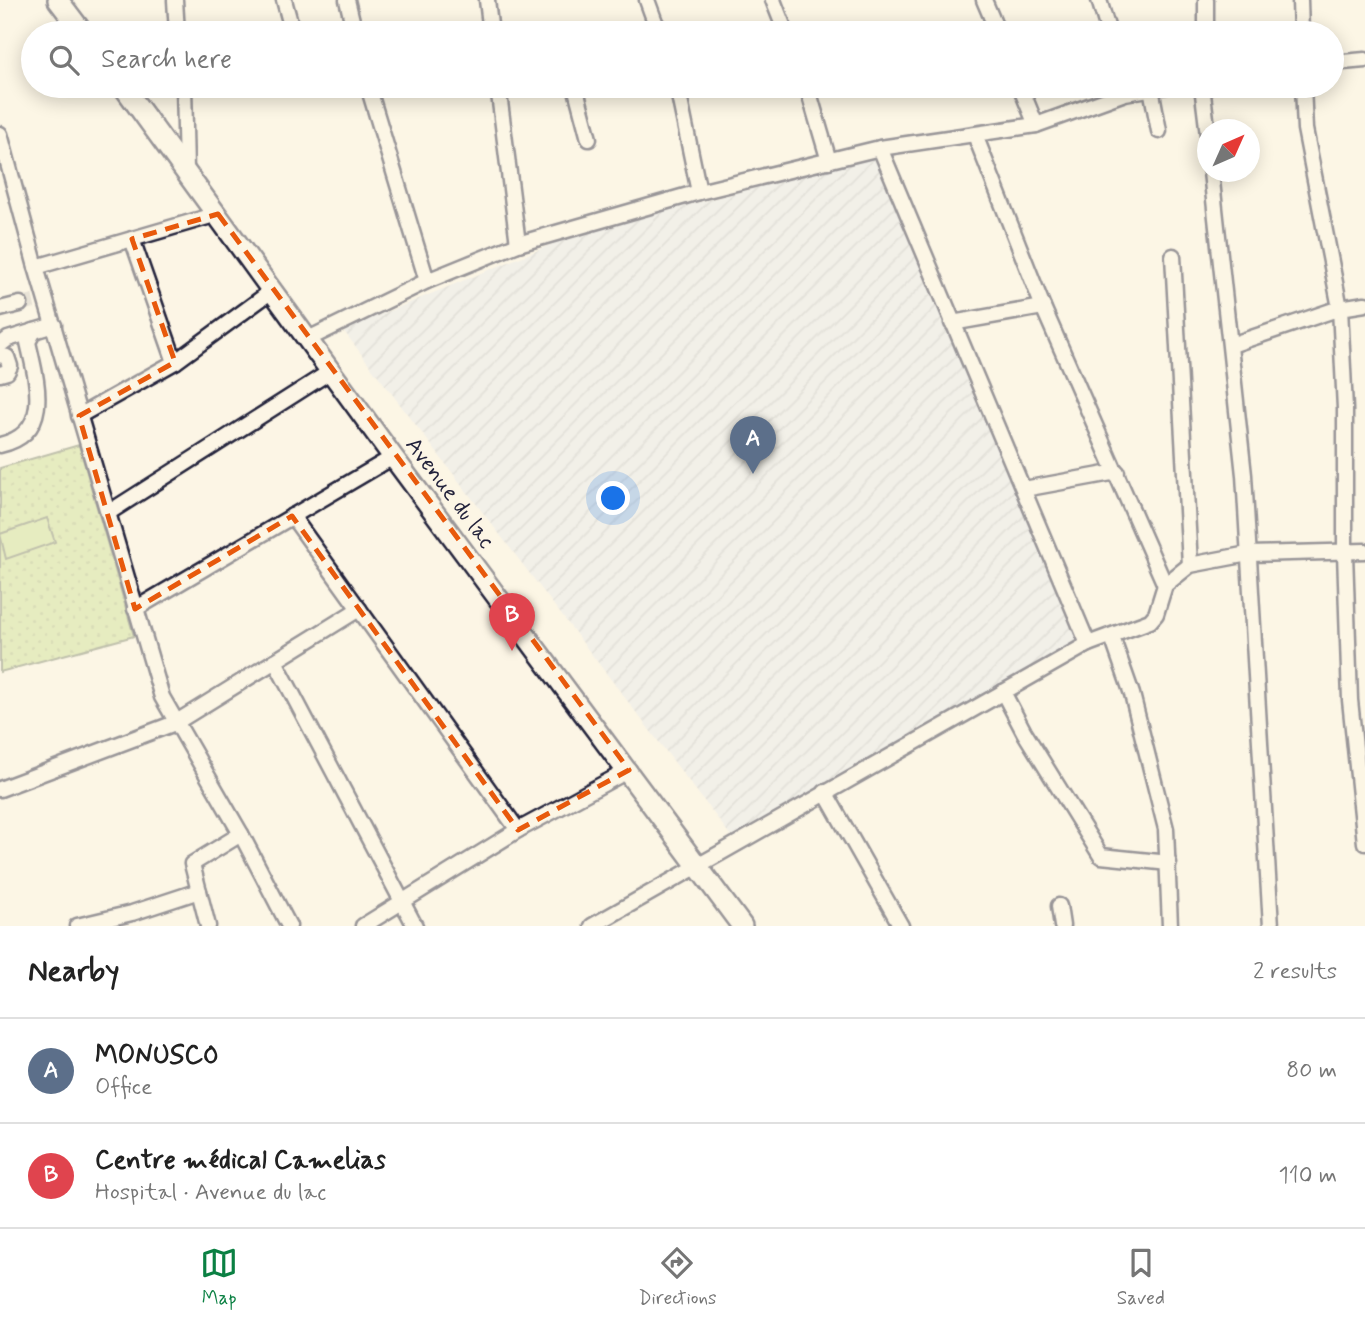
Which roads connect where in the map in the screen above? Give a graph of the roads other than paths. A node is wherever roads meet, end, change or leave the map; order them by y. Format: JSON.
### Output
{"nodes":[{"id":1,"x":58,"y":0,"type":"edge"},
{"id":2,"x":175,"y":0,"type":"edge"},
{"id":3,"x":284,"y":0,"type":"edge"},
{"id":4,"x":347,"y":0,"type":"edge"},
{"id":5,"x":487,"y":0,"type":"edge"},
{"id":6,"x":647,"y":0,"type":"edge"},
{"id":7,"x":773,"y":0,"type":"edge"},
{"id":8,"x":985,"y":0,"type":"edge"},
{"id":9,"x":1100,"y":0,"type":"edge"},
{"id":10,"x":1206,"y":0,"type":"edge"},
{"id":11,"x":1300,"y":0,"type":"edge"},
{"id":12,"x":74,"y":21,"type":"edge"},
{"id":13,"x":176,"y":21,"type":"edge"},
{"id":14,"x":289,"y":21,"type":"edge"},
{"id":15,"x":352,"y":21,"type":"edge"},
{"id":16,"x":490,"y":21,"type":"edge"},
{"id":17,"x":655,"y":21,"type":"edge"},
{"id":18,"x":781,"y":21,"type":"edge"},
{"id":19,"x":993,"y":21,"type":"edge"},
{"id":20,"x":1106,"y":21,"type":"edge"},
{"id":21,"x":1206,"y":21,"type":"edge"},
{"id":22,"x":1301,"y":21,"type":"edge"},
{"id":23,"x":1365,"y":60,"type":"edge"},
{"id":24,"x":1344,"y":62,"type":"edge"},
{"id":25,"x":131,"y":98,"type":"edge"},
{"id":26,"x":184,"y":98,"type":"edge"},
{"id":27,"x":372,"y":98,"type":"edge"},
{"id":28,"x":499,"y":98,"type":"edge"},
{"id":29,"x":578,"y":98,"type":"edge"},
{"id":30,"x":679,"y":98,"type":"edge"},
{"id":31,"x":810,"y":98,"type":"edge"},
{"id":32,"x":1025,"y":98,"type":"edge"},
{"id":33,"x":1102,"y":98,"type":"edge"},
{"id":34,"x":1159,"y":98,"type":"edge"},
{"id":35,"x":1203,"y":98,"type":"edge"},
{"id":36,"x":1304,"y":98,"type":"edge"},
{"id":37,"x":1206,"y":119,"type":"edge"},
{"id":38,"x":1036,"y":125,"type":"junction"},
{"id":39,"x":1159,"y":131,"type":"dead end"},
{"id":40,"x":0,"y":134,"type":"edge"},
{"id":41,"x":975,"y":135,"type":"junction"},
{"id":42,"x":589,"y":139,"type":"dead end"},
{"id":43,"x":880,"y":148,"type":"junction"},
{"id":44,"x":829,"y":162,"type":"junction"},
{"id":45,"x":186,"y":170,"type":"junction"},
{"id":46,"x":1212,"y":182,"type":"edge"},
{"id":47,"x":699,"y":192,"type":"junction"},
{"id":48,"x":218,"y":214,"type":"junction"},
{"id":49,"x":132,"y":239,"type":"junction"},
{"id":50,"x":517,"y":244,"type":"junction"},
{"id":51,"x":1173,"y":256,"type":"dead end"},
{"id":52,"x":36,"y":267,"type":"junction"},
{"id":53,"x":427,"y":281,"type":"junction"},
{"id":54,"x":273,"y":290,"type":"junction"},
{"id":55,"x":33,"y":301,"type":"junction"},
{"id":56,"x":1365,"y":304,"type":"edge"},
{"id":57,"x":1043,"y":307,"type":"junction"},
{"id":58,"x":1340,"y":308,"type":"junction"},
{"id":59,"x":0,"y":309,"type":"edge"},
{"id":60,"x":952,"y":323,"type":"junction"},
{"id":61,"x":54,"y":325,"type":"junction"},
{"id":62,"x":31,"y":337,"type":"junction"},
{"id":63,"x":308,"y":339,"type":"junction"},
{"id":64,"x":0,"y":345,"type":"edge"},
{"id":65,"x":1231,"y":345,"type":"junction"},
{"id":66,"x":175,"y":362,"type":"junction"},
{"id":67,"x":3,"y":365,"type":"edge"},
{"id":68,"x":331,"y":371,"type":"junction"},
{"id":69,"x":79,"y":416,"type":"junction"},
{"id":70,"x":0,"y":445,"type":"edge"},
{"id":71,"x":393,"y":457,"type":"junction"},
{"id":72,"x":1117,"y":472,"type":"junction"},
{"id":73,"x":1024,"y":489,"type":"junction"},
{"id":74,"x":108,"y":513,"type":"junction"},
{"id":75,"x":292,"y":516,"type":"junction"},
{"id":76,"x":1365,"y":551,"type":"edge"},
{"id":77,"x":1345,"y":553,"type":"junction"},
{"id":78,"x":1248,"y":554,"type":"junction"},
{"id":79,"x":1190,"y":565,"type":"junction"},
{"id":80,"x":1166,"y":585,"type":"junction"},
{"id":81,"x":359,"y":609,"type":"junction"},
{"id":82,"x":135,"y":610,"type":"junction"},
{"id":83,"x":1112,"y":637,"type":"junction"},
{"id":84,"x":1088,"y":644,"type":"junction"},
{"id":85,"x":275,"y":660,"type":"junction"},
{"id":86,"x":1003,"y":692,"type":"junction"},
{"id":87,"x":175,"y":723,"type":"junction"},
{"id":88,"x":629,"y":770,"type":"junction"},
{"id":89,"x":0,"y":789,"type":"edge"},
{"id":90,"x":825,"y":792,"type":"junction"},
{"id":91,"x":518,"y":830,"type":"junction"},
{"id":92,"x":241,"y":834,"type":"junction"},
{"id":93,"x":1365,"y":843,"type":"edge"},
{"id":94,"x":1168,"y":863,"type":"junction"},
{"id":95,"x":699,"y":865,"type":"junction"},
{"id":96,"x":199,"y":891,"type":"junction"},
{"id":97,"x":402,"y":899,"type":"junction"},
{"id":98,"x":1059,"y":906,"type":"dead end"},
{"id":99,"x":77,"y":926,"type":"edge"},
{"id":100,"x":208,"y":926,"type":"edge"},
{"id":101,"x":289,"y":926,"type":"edge"},
{"id":102,"x":363,"y":926,"type":"edge"},
{"id":103,"x":415,"y":926,"type":"edge"},
{"id":104,"x":592,"y":926,"type":"edge"},
{"id":105,"x":742,"y":926,"type":"edge"},
{"id":106,"x":901,"y":926,"type":"edge"},
{"id":107,"x":1062,"y":926,"type":"edge"},
{"id":108,"x":1170,"y":926,"type":"edge"},
{"id":109,"x":1271,"y":926,"type":"edge"}],
"edges":[{"from":1,"to":12,"type":"main road"},
{"from":2,"to":13,"type":"street"},
{"from":3,"to":14,"type":"street"},
{"from":4,"to":15,"type":"street"},
{"from":5,"to":16,"type":"street"},
{"from":6,"to":17,"type":"street"},
{"from":7,"to":18,"type":"street"},
{"from":8,"to":19,"type":"street"},
{"from":9,"to":20,"type":"street"},
{"from":10,"to":21,"type":"street"},
{"from":11,"to":22,"type":"street"},
{"from":23,"to":24,"type":"street"},
{"from":25,"to":45,"type":"main road","name":"Avenue du lac"},
{"from":26,"to":45,"type":"street"},
{"from":27,"to":53,"type":"street"},
{"from":28,"to":50,"type":"street"},
{"from":29,"to":42,"type":"street"},
{"from":30,"to":47,"type":"street"},
{"from":31,"to":44,"type":"street"},
{"from":32,"to":38,"type":"street"},
{"from":33,"to":38,"type":"street"},
{"from":34,"to":39,"type":"street"},
{"from":35,"to":37,"type":"street"},
{"from":36,"to":58,"type":"street"},
{"from":38,"to":41,"type":"street"},
{"from":40,"to":52,"type":"street"},
{"from":41,"to":43,"type":"street"},
{"from":41,"to":57,"type":"street"},
{"from":43,"to":44,"type":"street"},
{"from":43,"to":60,"type":"street"},
{"from":44,"to":47,"type":"street"},
{"from":45,"to":48,"type":"main road","name":"Avenue du lac"},
{"from":46,"to":65,"type":"street"},
{"from":47,"to":50,"type":"street"},
{"from":48,"to":49,"type":"street"},
{"from":48,"to":54,"type":"main road","name":"Avenue du lac"},
{"from":49,"to":52,"type":"street"},
{"from":49,"to":66,"type":"street"},
{"from":50,"to":53,"type":"street"},
{"from":51,"to":79,"type":"street"},
{"from":52,"to":55,"type":"street"},
{"from":53,"to":63,"type":"street"},
{"from":54,"to":63,"type":"main road","name":"Avenue du lac"},
{"from":54,"to":66,"type":"street"},
{"from":55,"to":59,"type":"street"},
{"from":55,"to":61,"type":"street"},
{"from":56,"to":58,"type":"street"},
{"from":57,"to":60,"type":"street"},
{"from":57,"to":72,"type":"street"},
{"from":58,"to":65,"type":"street"},
{"from":58,"to":77,"type":"street"},
{"from":60,"to":73,"type":"street"},
{"from":61,"to":62,"type":"street"},
{"from":61,"to":69,"type":"street"},
{"from":62,"to":64,"type":"street"},
{"from":62,"to":67,"type":"street"},
{"from":62,"to":70,"type":"street"},
{"from":63,"to":68,"type":"main road","name":"Avenue du lac"},
{"from":65,"to":78,"type":"street"},
{"from":66,"to":69,"type":"street"},
{"from":68,"to":71,"type":"main road","name":"Avenue du lac"},
{"from":68,"to":74,"type":"street"},
{"from":69,"to":74,"type":"street"},
{"from":71,"to":75,"type":"street"},
{"from":71,"to":88,"type":"main road","name":"Avenue du lac"},
{"from":72,"to":73,"type":"street"},
{"from":72,"to":80,"type":"street"},
{"from":73,"to":84,"type":"street"},
{"from":74,"to":82,"type":"street"},
{"from":75,"to":81,"type":"street"},
{"from":75,"to":82,"type":"street"},
{"from":76,"to":77,"type":"street"},
{"from":77,"to":78,"type":"street"},
{"from":77,"to":93,"type":"street"},
{"from":78,"to":79,"type":"street"},
{"from":78,"to":109,"type":"street"},
{"from":79,"to":80,"type":"street"},
{"from":80,"to":83,"type":"street"},
{"from":81,"to":85,"type":"street"},
{"from":81,"to":91,"type":"street"},
{"from":82,"to":87,"type":"street"},
{"from":83,"to":84,"type":"street"},
{"from":83,"to":94,"type":"street"},
{"from":84,"to":86,"type":"street"},
{"from":85,"to":87,"type":"street"},
{"from":85,"to":97,"type":"street"},
{"from":86,"to":90,"type":"street"},
{"from":86,"to":94,"type":"street"},
{"from":87,"to":89,"type":"street"},
{"from":87,"to":92,"type":"street"},
{"from":88,"to":91,"type":"street"},
{"from":88,"to":95,"type":"main road","name":"Avenue du lac"},
{"from":90,"to":95,"type":"street"},
{"from":90,"to":106,"type":"street"},
{"from":91,"to":97,"type":"street"},
{"from":92,"to":96,"type":"street"},
{"from":92,"to":101,"type":"street"},
{"from":94,"to":108,"type":"street"},
{"from":95,"to":104,"type":"street"},
{"from":95,"to":105,"type":"main road","name":"Avenue du lac"},
{"from":96,"to":99,"type":"street"},
{"from":96,"to":100,"type":"street"},
{"from":97,"to":102,"type":"street"},
{"from":97,"to":103,"type":"street"},
{"from":98,"to":107,"type":"street"}]}
